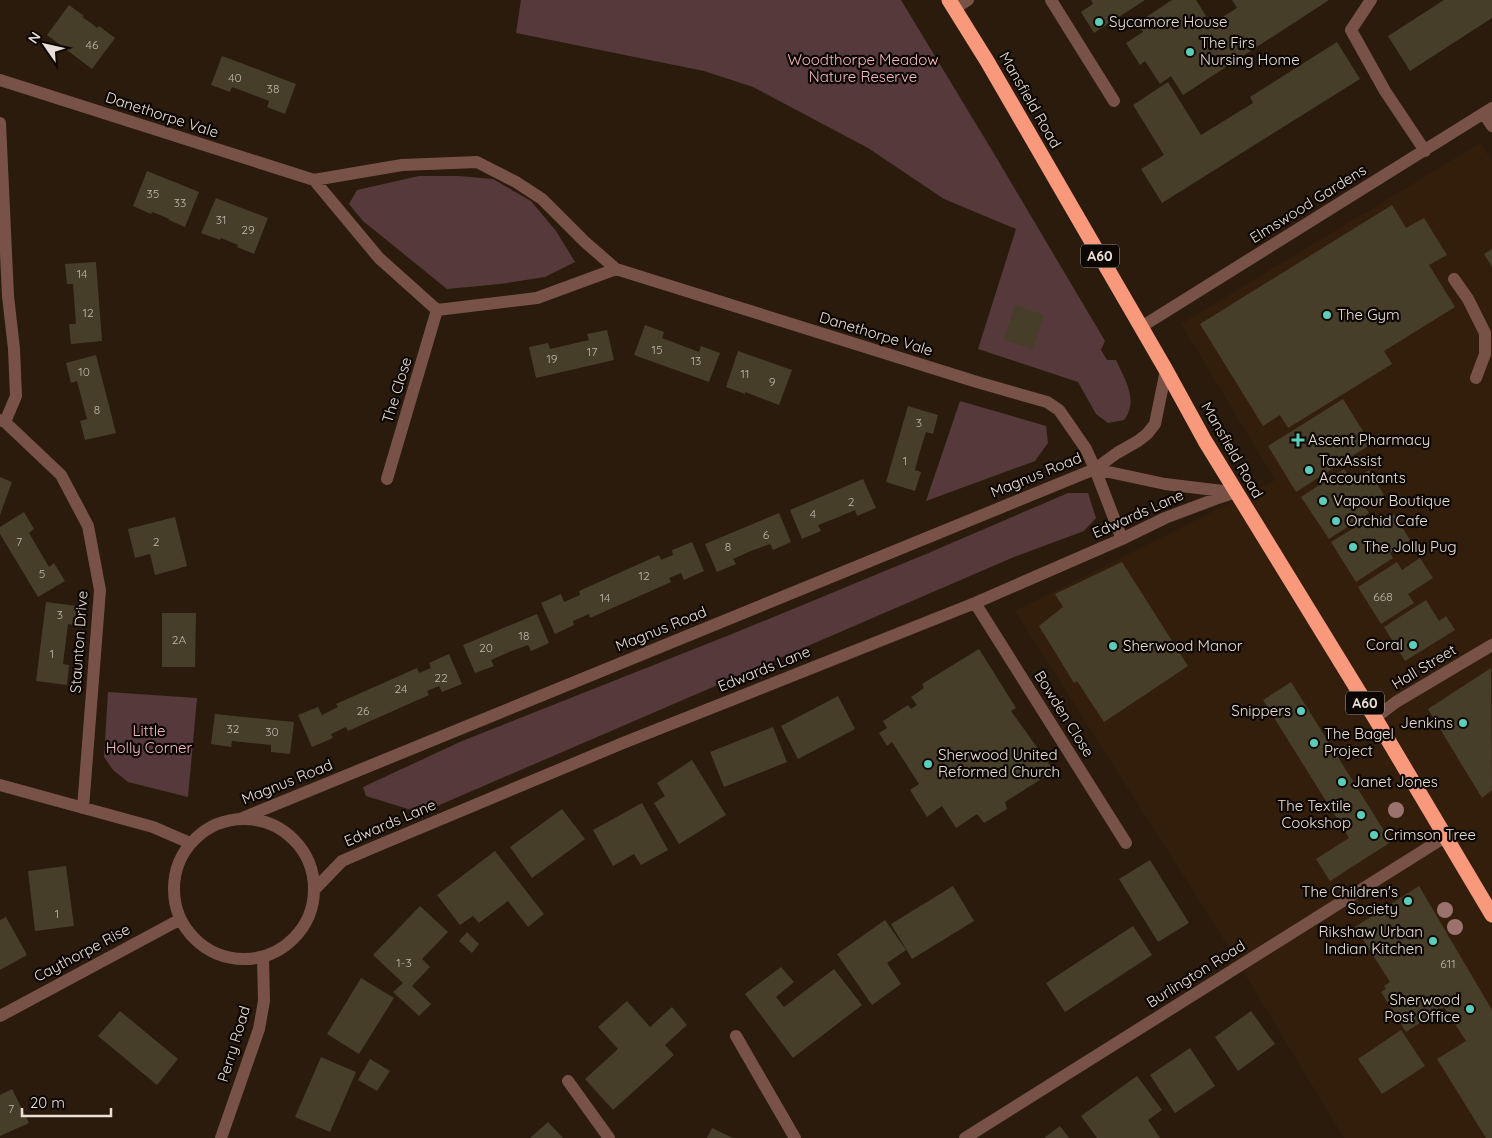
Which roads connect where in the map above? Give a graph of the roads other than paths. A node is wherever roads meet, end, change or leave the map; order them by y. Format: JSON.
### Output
{"nodes":[{"id":1,"x":968,"y":0,"type":"edge"},
{"id":2,"x":1051,"y":0,"type":"edge"},
{"id":3,"x":1370,"y":0,"type":"edge"},
{"id":4,"x":951,"y":4,"type":"edge"},
{"id":5,"x":0,"y":80,"type":"edge"},
{"id":6,"x":1114,"y":101,"type":"dead end"},
{"id":7,"x":1488,"y":111,"type":"edge"},
{"id":8,"x":0,"y":123,"type":"edge"},
{"id":9,"x":1492,"y":126,"type":"edge"},
{"id":10,"x":1425,"y":151,"type":"junction"},
{"id":11,"x":314,"y":180,"type":"junction"},
{"id":12,"x":616,"y":269,"type":"junction"},
{"id":13,"x":1454,"y":279,"type":"dead end"},
{"id":14,"x":438,"y":310,"type":"junction"},
{"id":15,"x":1141,"y":327,"type":"junction"},
{"id":16,"x":1166,"y":370,"type":"junction"},
{"id":17,"x":1476,"y":378,"type":"dead end"},
{"id":18,"x":2,"y":421,"type":"edge"},
{"id":19,"x":1095,"y":469,"type":"junction"},
{"id":20,"x":387,"y":479,"type":"dead end"},
{"id":21,"x":1236,"y":492,"type":"junction"},
{"id":22,"x":1122,"y":539,"type":"junction"},
{"id":23,"x":975,"y":603,"type":"junction"},
{"id":24,"x":1492,"y":645,"type":"edge"},
{"id":25,"x":1375,"y":718,"type":"junction"},
{"id":26,"x":0,"y":785,"type":"edge"},
{"id":27,"x":83,"y":808,"type":"junction"},
{"id":28,"x":240,"y":818,"type":"junction"},
{"id":29,"x":1445,"y":838,"type":"junction"},
{"id":30,"x":190,"y":843,"type":"junction"},
{"id":31,"x":1126,"y":843,"type":"dead end"},
{"id":32,"x":314,"y":890,"type":"junction"},
{"id":33,"x":1492,"y":915,"type":"edge"},
{"id":34,"x":179,"y":920,"type":"junction"},
{"id":35,"x":263,"y":957,"type":"junction"},
{"id":36,"x":0,"y":1016,"type":"edge"},
{"id":37,"x":736,"y":1036,"type":"dead end"},
{"id":38,"x":568,"y":1081,"type":"dead end"},
{"id":39,"x":221,"y":1138,"type":"edge"},
{"id":40,"x":609,"y":1138,"type":"edge"},
{"id":41,"x":795,"y":1138,"type":"edge"},
{"id":42,"x":965,"y":1138,"type":"edge"}],
"edges":[{"from":1,"to":4,"type":"street"},
{"from":2,"to":6,"type":"street"},
{"from":3,"to":10,"type":"street"},
{"from":4,"to":15,"type":"highway","name":"Mansfield Road","number":"A60"},
{"from":5,"to":11,"type":"street","name":"Danethorpe Vale"},
{"from":7,"to":9,"type":"street"},
{"from":7,"to":10,"type":"street","name":"Elmswood Gardens"},
{"from":8,"to":18,"type":"street","name":"Staunton Drive"},
{"from":10,"to":15,"type":"street","name":"Elmswood Gardens"},
{"from":11,"to":12,"type":"street","name":"Danethorpe Vale"},
{"from":11,"to":14,"type":"street"},
{"from":12,"to":14,"type":"street"},
{"from":12,"to":19,"type":"street","name":"Danethorpe Vale"},
{"from":13,"to":17,"type":"street"},
{"from":14,"to":20,"type":"street","name":"The Close"},
{"from":15,"to":16,"type":"highway","name":"Mansfield Road","number":"A60"},
{"from":16,"to":19,"type":"street","name":"Magnus Road"},
{"from":16,"to":21,"type":"highway","name":"Mansfield Road","number":"A60"},
{"from":18,"to":27,"type":"street","name":"Staunton Drive"},
{"from":19,"to":21,"type":"street","name":"Magnus Road"},
{"from":19,"to":22,"type":"street","name":"Danethorpe Vale"},
{"from":19,"to":28,"type":"street","name":"Magnus Road"},
{"from":21,"to":22,"type":"street","name":"Edwards Lane"},
{"from":21,"to":25,"type":"highway","name":"Mansfield Road","number":"A60"},
{"from":22,"to":23,"type":"street","name":"Edwards Lane"},
{"from":23,"to":31,"type":"street","name":"Bowden Close"},
{"from":23,"to":32,"type":"street","name":"Edwards Lane"},
{"from":24,"to":25,"type":"street","name":"Hall Street"},
{"from":25,"to":29,"type":"highway","name":"Mansfield Road","number":"A60"},
{"from":26,"to":27,"type":"street"},
{"from":27,"to":30,"type":"street"},
{"from":28,"to":30,"type":"street"},
{"from":28,"to":32,"type":"street"},
{"from":29,"to":33,"type":"highway","name":"Mansfield Road","number":"A60"},
{"from":29,"to":42,"type":"street","name":"Burlington Road"},
{"from":30,"to":34,"type":"street"},
{"from":32,"to":35,"type":"street"},
{"from":34,"to":35,"type":"street"},
{"from":34,"to":36,"type":"street","name":"Caythorpe Rise"},
{"from":35,"to":39,"type":"street","name":"Perry Road"},
{"from":37,"to":41,"type":"street"},
{"from":38,"to":40,"type":"street"}]}
